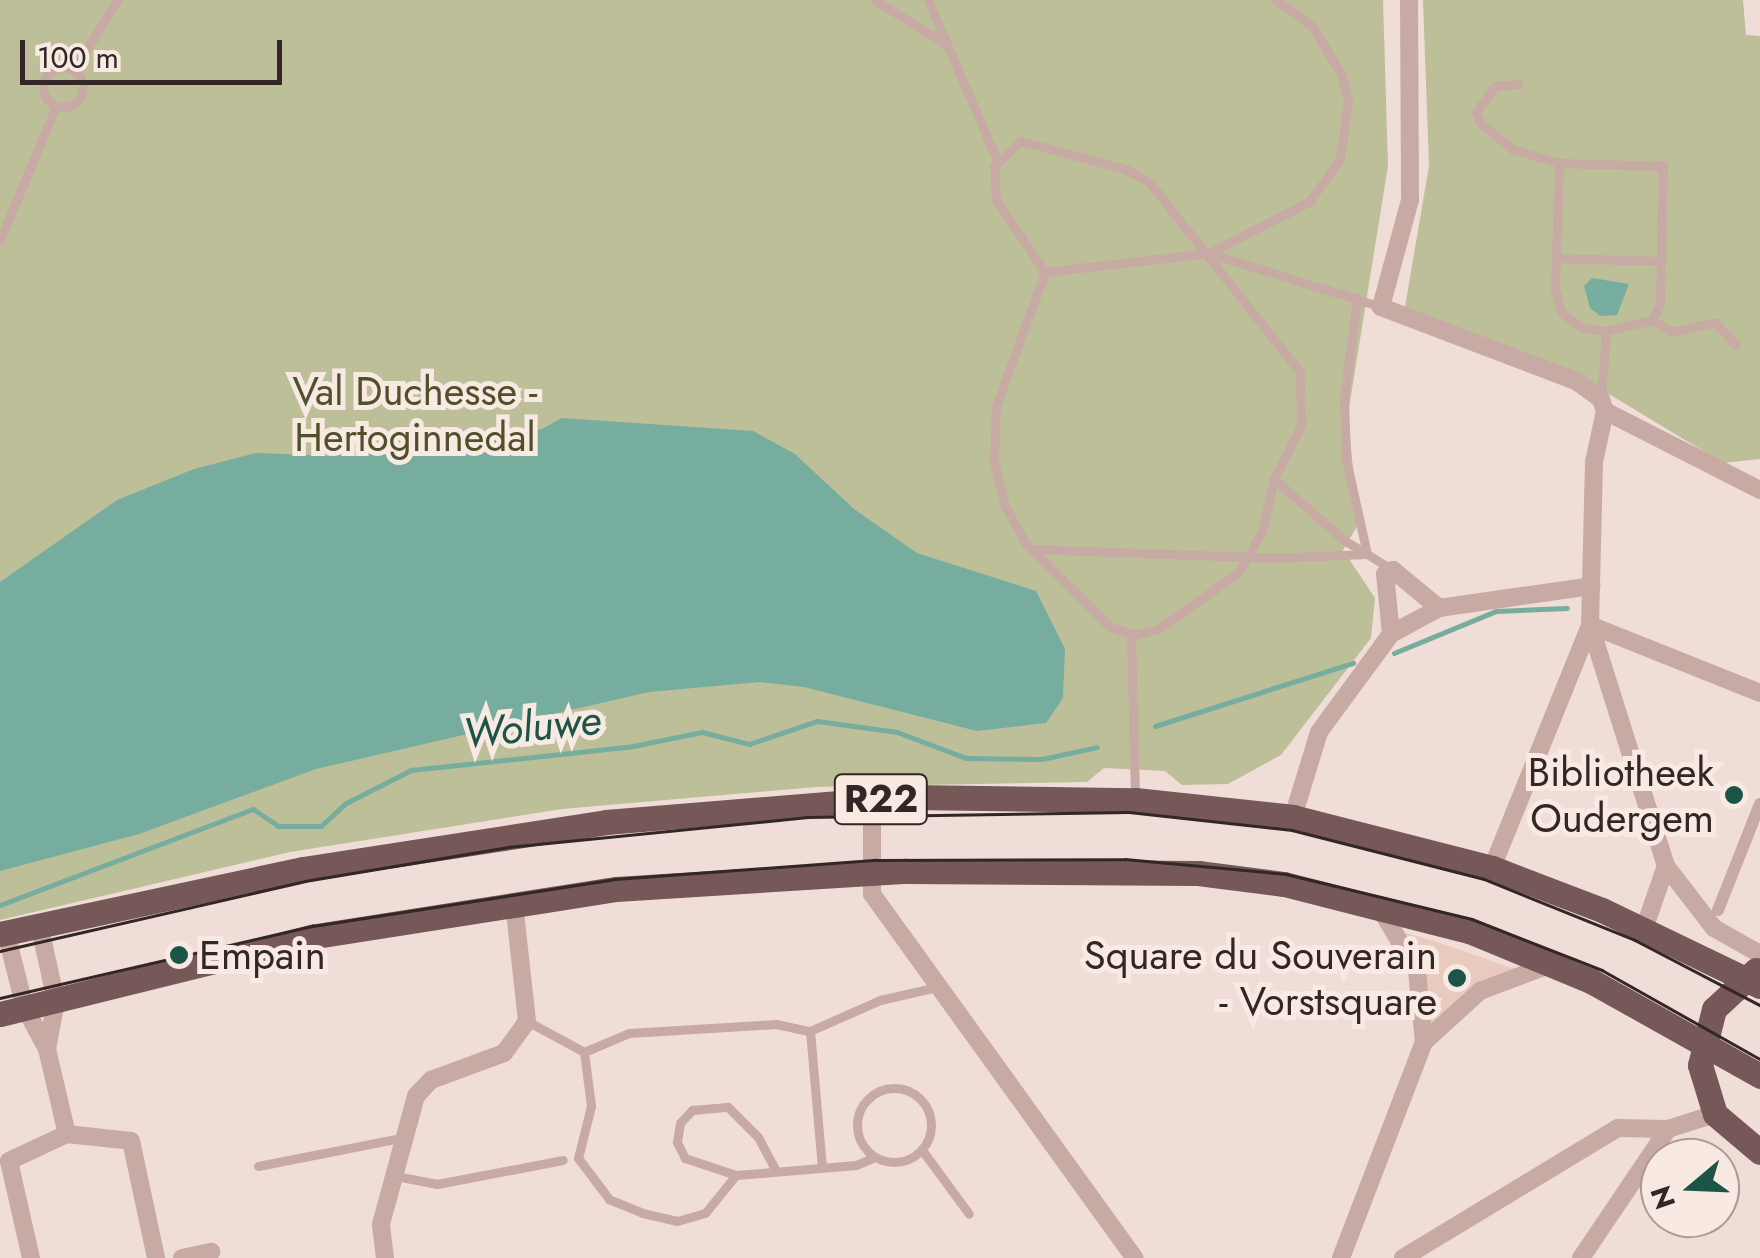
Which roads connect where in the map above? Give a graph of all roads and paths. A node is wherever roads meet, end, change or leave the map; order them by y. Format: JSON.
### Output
{"nodes":[{"id":1,"x":117,"y":0,"type":"edge"},
{"id":2,"x":875,"y":0,"type":"edge"},
{"id":3,"x":894,"y":0,"type":"edge"},
{"id":4,"x":928,"y":0,"type":"edge"},
{"id":5,"x":1276,"y":0,"type":"edge"},
{"id":6,"x":1409,"y":0,"type":"edge"},
{"id":7,"x":902,"y":14,"type":"junction"},
{"id":8,"x":946,"y":45,"type":"junction"},
{"id":9,"x":74,"y":70,"type":"junction"},
{"id":10,"x":1518,"y":84,"type":"dead end"},
{"id":11,"x":56,"y":106,"type":"junction"},
{"id":12,"x":997,"y":160,"type":"junction"},
{"id":13,"x":1559,"y":162,"type":"junction"},
{"id":14,"x":0,"y":240,"type":"edge"},
{"id":15,"x":1210,"y":253,"type":"junction"},
{"id":16,"x":1556,"y":258,"type":"junction"},
{"id":17,"x":1661,"y":260,"type":"junction"},
{"id":18,"x":1045,"y":272,"type":"junction"},
{"id":19,"x":1356,"y":298,"type":"junction"},
{"id":20,"x":1382,"y":308,"type":"junction"},
{"id":21,"x":1652,"y":320,"type":"junction"},
{"id":22,"x":1606,"y":331,"type":"junction"},
{"id":23,"x":1736,"y":345,"type":"dead end"},
{"id":24,"x":1603,"y":405,"type":"junction"},
{"id":25,"x":1274,"y":479,"type":"junction"},
{"id":26,"x":1760,"y":490,"type":"edge"},
{"id":27,"x":1031,"y":549,"type":"junction"},
{"id":28,"x":1367,"y":554,"type":"junction"},
{"id":29,"x":1248,"y":557,"type":"junction"},
{"id":30,"x":1394,"y":570,"type":"junction"},
{"id":31,"x":1591,"y":586,"type":"junction"},
{"id":32,"x":1438,"y":608,"type":"junction"},
{"id":33,"x":1590,"y":625,"type":"junction"},
{"id":34,"x":1131,"y":634,"type":"junction"},
{"id":35,"x":1392,"y":634,"type":"junction"},
{"id":36,"x":1760,"y":693,"type":"edge"},
{"id":37,"x":872,"y":800,"type":"junction"},
{"id":38,"x":1135,"y":800,"type":"junction"},
{"id":39,"x":1760,"y":804,"type":"edge"},
{"id":40,"x":1293,"y":817,"type":"junction"},
{"id":41,"x":1666,"y":866,"type":"junction"},
{"id":42,"x":1492,"y":868,"type":"junction"},
{"id":43,"x":870,"y":872,"type":"junction"},
{"id":44,"x":514,"y":904,"type":"junction"},
{"id":45,"x":1378,"y":904,"type":"junction"},
{"id":46,"x":1718,"y":910,"type":"dead end"},
{"id":47,"x":38,"y":924,"type":"junction"},
{"id":48,"x":1644,"y":929,"type":"junction"},
{"id":49,"x":3,"y":934,"type":"edge"},
{"id":50,"x":1760,"y":954,"type":"edge"},
{"id":51,"x":1552,"y":964,"type":"junction"},
{"id":52,"x":1755,"y":977,"type":"edge"},
{"id":53,"x":937,"y":987,"type":"junction"},
{"id":54,"x":56,"y":1000,"type":"junction"},
{"id":55,"x":13,"y":1011,"type":"edge"},
{"id":56,"x":528,"y":1021,"type":"junction"},
{"id":57,"x":810,"y":1030,"type":"junction"},
{"id":58,"x":1702,"y":1040,"type":"junction"},
{"id":59,"x":1424,"y":1042,"type":"junction"},
{"id":60,"x":46,"y":1049,"type":"junction"},
{"id":61,"x":584,"y":1052,"type":"junction"},
{"id":62,"x":1760,"y":1076,"type":"edge"},
{"id":63,"x":1715,"y":1114,"type":"junction"},
{"id":64,"x":1668,"y":1129,"type":"junction"},
{"id":65,"x":66,"y":1134,"type":"junction"},
{"id":66,"x":401,"y":1138,"type":"junction"},
{"id":67,"x":922,"y":1150,"type":"junction"},
{"id":68,"x":1760,"y":1152,"type":"edge"},
{"id":69,"x":875,"y":1157,"type":"junction"},
{"id":70,"x":563,"y":1160,"type":"dead end"},
{"id":71,"x":258,"y":1166,"type":"dead end"},
{"id":72,"x":822,"y":1167,"type":"junction"},
{"id":73,"x":776,"y":1171,"type":"junction"},
{"id":74,"x":736,"y":1175,"type":"junction"},
{"id":75,"x":396,"y":1176,"type":"junction"},
{"id":76,"x":969,"y":1214,"type":"dead end"},
{"id":77,"x":211,"y":1252,"type":"dead end"},
{"id":78,"x":31,"y":1258,"type":"edge"},
{"id":79,"x":156,"y":1258,"type":"edge"},
{"id":80,"x":182,"y":1258,"type":"edge"},
{"id":81,"x":385,"y":1258,"type":"edge"},
{"id":82,"x":1135,"y":1258,"type":"edge"},
{"id":83,"x":1341,"y":1258,"type":"edge"},
{"id":84,"x":1403,"y":1258,"type":"edge"},
{"id":85,"x":1581,"y":1258,"type":"edge"}],
"edges":[{"from":1,"to":9,"type":"lane"},
{"from":2,"to":7,"type":"lane"},
{"from":3,"to":7,"type":"lane"},
{"from":4,"to":8,"type":"lane"},
{"from":5,"to":15,"type":"lane"},
{"from":6,"to":20,"type":"street"},
{"from":7,"to":8,"type":"lane"},
{"from":8,"to":12,"type":"lane"},
{"from":9,"to":11,"type":"lane"},
{"from":9,"to":11,"type":"lane"},
{"from":10,"to":13,"type":"lane"},
{"from":11,"to":14,"type":"lane"},
{"from":12,"to":15,"type":"lane"},
{"from":12,"to":18,"type":"lane"},
{"from":13,"to":16,"type":"lane"},
{"from":13,"to":17,"type":"lane"},
{"from":15,"to":18,"type":"lane"},
{"from":15,"to":19,"type":"lane"},
{"from":15,"to":25,"type":"lane"},
{"from":16,"to":17,"type":"lane"},
{"from":16,"to":22,"type":"lane"},
{"from":17,"to":21,"type":"lane"},
{"from":18,"to":27,"type":"lane"},
{"from":19,"to":20,"type":"lane"},
{"from":19,"to":28,"type":"lane"},
{"from":20,"to":24,"type":"street"},
{"from":21,"to":22,"type":"lane"},
{"from":21,"to":23,"type":"lane"},
{"from":22,"to":24,"type":"lane"},
{"from":24,"to":26,"type":"street"},
{"from":24,"to":31,"type":"street"},
{"from":25,"to":28,"type":"lane"},
{"from":25,"to":29,"type":"lane"},
{"from":27,"to":29,"type":"lane"},
{"from":27,"to":34,"type":"lane"},
{"from":28,"to":29,"type":"lane"},
{"from":28,"to":30,"type":"lane"},
{"from":29,"to":34,"type":"lane"},
{"from":30,"to":32,"type":"street"},
{"from":30,"to":35,"type":"street"},
{"from":31,"to":32,"type":"street"},
{"from":31,"to":33,"type":"street"},
{"from":32,"to":35,"type":"street"},
{"from":33,"to":36,"type":"street"},
{"from":33,"to":41,"type":"street"},
{"from":33,"to":42,"type":"street"},
{"from":34,"to":38,"type":"lane"},
{"from":35,"to":40,"type":"street"},
{"from":37,"to":38,"type":"main road","number":"R22"},
{"from":37,"to":43,"type":"street"},
{"from":37,"to":47,"type":"main road","number":"R22"},
{"from":38,"to":40,"type":"main road","number":"R22"},
{"from":39,"to":46,"type":"street"},
{"from":40,"to":42,"type":"main road","number":"R22"},
{"from":41,"to":48,"type":"street"},
{"from":41,"to":50,"type":"street"},
{"from":42,"to":48,"type":"main road","number":"R22"},
{"from":43,"to":44,"type":"main road","number":"R22"},
{"from":43,"to":45,"type":"main road","number":"R22"},
{"from":43,"to":53,"type":"street"},
{"from":44,"to":54,"type":"main road","number":"R22"},
{"from":44,"to":56,"type":"street"},
{"from":45,"to":51,"type":"main road","number":"R22"},
{"from":45,"to":59,"type":"street"},
{"from":47,"to":49,"type":"main road","number":"R22"},
{"from":47,"to":54,"type":"street"},
{"from":48,"to":52,"type":"main road","number":"R22"},
{"from":49,"to":55,"type":"street"},
{"from":51,"to":58,"type":"main road","number":"R22"},
{"from":51,"to":59,"type":"street"},
{"from":52,"to":58,"type":"main road"},
{"from":53,"to":57,"type":"lane"},
{"from":53,"to":82,"type":"street"},
{"from":54,"to":55,"type":"main road","number":"R22"},
{"from":54,"to":60,"type":"street"},
{"from":55,"to":60,"type":"street"},
{"from":56,"to":61,"type":"lane"},
{"from":56,"to":66,"type":"street"},
{"from":57,"to":61,"type":"lane"},
{"from":57,"to":72,"type":"lane"},
{"from":58,"to":62,"type":"main road","number":"R22"},
{"from":58,"to":63,"type":"main road"},
{"from":59,"to":83,"type":"street"},
{"from":60,"to":65,"type":"street"},
{"from":61,"to":74,"type":"lane"},
{"from":63,"to":64,"type":"street"},
{"from":63,"to":68,"type":"main road"},
{"from":64,"to":84,"type":"street"},
{"from":64,"to":85,"type":"street"},
{"from":65,"to":78,"type":"street"},
{"from":65,"to":79,"type":"street"},
{"from":66,"to":71,"type":"lane"},
{"from":66,"to":75,"type":"street"},
{"from":67,"to":69,"type":"lane"},
{"from":67,"to":69,"type":"lane"},
{"from":67,"to":76,"type":"lane"},
{"from":69,"to":72,"type":"lane"},
{"from":70,"to":75,"type":"lane"},
{"from":72,"to":73,"type":"lane"},
{"from":73,"to":74,"type":"lane"},
{"from":73,"to":74,"type":"lane"},
{"from":75,"to":81,"type":"street"},
{"from":77,"to":80,"type":"street"}]}
